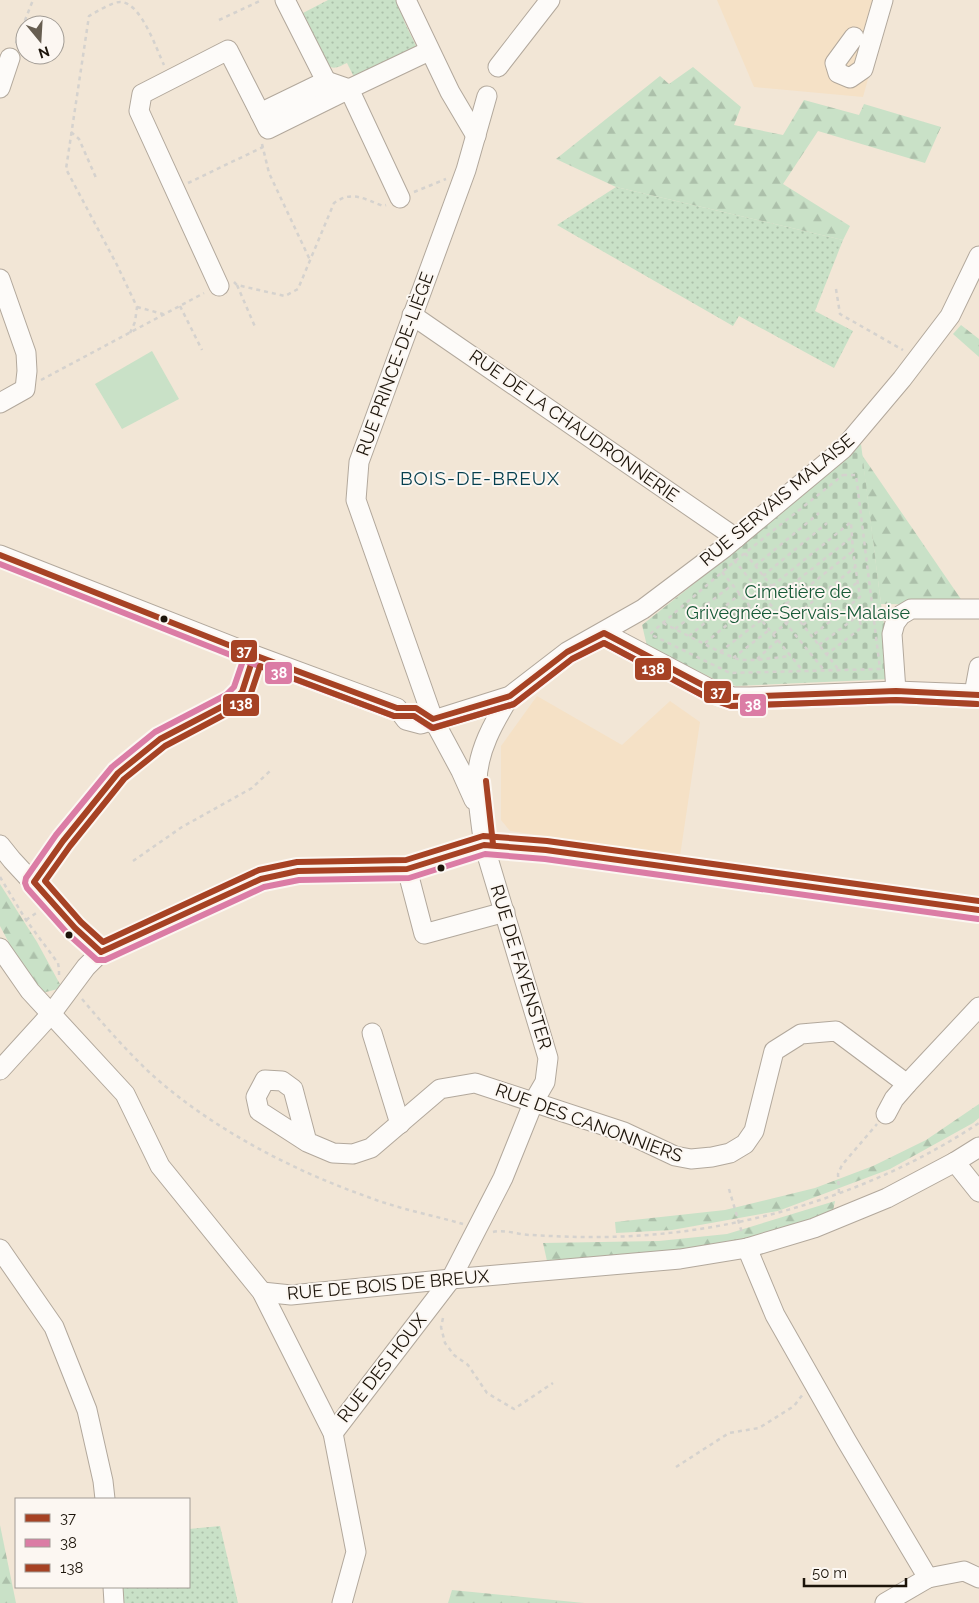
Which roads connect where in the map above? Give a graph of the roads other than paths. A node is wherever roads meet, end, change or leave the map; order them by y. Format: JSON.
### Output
{"nodes":[{"id":1,"x":285,"y":0,"type":"edge"},
{"id":2,"x":406,"y":0,"type":"edge"},
{"id":3,"x":550,"y":0,"type":"edge"},
{"id":4,"x":883,"y":0,"type":"edge"},
{"id":5,"x":854,"y":37,"type":"dead end"},
{"id":6,"x":429,"y":51,"type":"junction"},
{"id":7,"x":10,"y":58,"type":"road end"},
{"id":8,"x":498,"y":67,"type":"dead end"},
{"id":9,"x":326,"y":81,"type":"junction"},
{"id":10,"x":0,"y":88,"type":"edge"},
{"id":11,"x":349,"y":89,"type":"junction"},
{"id":12,"x":487,"y":96,"type":"dead end"},
{"id":13,"x":264,"y":130,"type":"junction"},
{"id":14,"x":476,"y":136,"type":"junction"},
{"id":15,"x":400,"y":198,"type":"road end"},
{"id":16,"x":979,"y":256,"type":"edge"},
{"id":17,"x":0,"y":278,"type":"edge"},
{"id":18,"x":228,"y":285,"type":"road end"},
{"id":19,"x":412,"y":315,"type":"junction"},
{"id":20,"x":0,"y":403,"type":"edge"},
{"id":21,"x":735,"y":550,"type":"junction"},
{"id":22,"x":0,"y":556,"type":"edge"},
{"id":23,"x":979,"y":609,"type":"edge"},
{"id":24,"x":604,"y":633,"type":"junction"},
{"id":25,"x":254,"y":655,"type":"junction"},
{"id":26,"x":979,"y":667,"type":"edge"},
{"id":27,"x":896,"y":691,"type":"junction"},
{"id":28,"x":976,"y":694,"type":"edge"},
{"id":29,"x":510,"y":696,"type":"junction"},
{"id":30,"x":433,"y":719,"type":"junction"},
{"id":31,"x":480,"y":812,"type":"junction"},
{"id":32,"x":0,"y":845,"type":"edge"},
{"id":33,"x":484,"y":845,"type":"junction"},
{"id":34,"x":407,"y":869,"type":"junction"},
{"id":35,"x":34,"y":882,"type":"junction"},
{"id":36,"x":979,"y":910,"type":"edge"},
{"id":37,"x":505,"y":912,"type":"junction"},
{"id":38,"x":0,"y":948,"type":"edge"},
{"id":39,"x":101,"y":952,"type":"junction"},
{"id":40,"x":979,"y":1006,"type":"edge"},
{"id":41,"x":51,"y":1014,"type":"junction"},
{"id":42,"x":372,"y":1034,"type":"dead end"},
{"id":43,"x":0,"y":1070,"type":"edge"},
{"id":44,"x":907,"y":1084,"type":"junction"},
{"id":45,"x":534,"y":1101,"type":"junction"},
{"id":46,"x":886,"y":1114,"type":"road end"},
{"id":47,"x":400,"y":1124,"type":"junction"},
{"id":48,"x":307,"y":1142,"type":"dead end"},
{"id":49,"x":979,"y":1147,"type":"edge"},
{"id":50,"x":955,"y":1162,"type":"junction"},
{"id":51,"x":979,"y":1192,"type":"edge"},
{"id":52,"x":747,"y":1248,"type":"junction"},
{"id":53,"x":0,"y":1249,"type":"edge"},
{"id":54,"x":451,"y":1279,"type":"junction"},
{"id":55,"x":262,"y":1292,"type":"junction"},
{"id":56,"x":333,"y":1432,"type":"junction"},
{"id":57,"x":105,"y":1498,"type":"edge"},
{"id":58,"x":928,"y":1578,"type":"junction"},
{"id":59,"x":979,"y":1578,"type":"edge"},
{"id":60,"x":113,"y":1588,"type":"edge"},
{"id":61,"x":114,"y":1603,"type":"edge"},
{"id":62,"x":342,"y":1603,"type":"edge"},
{"id":63,"x":885,"y":1603,"type":"edge"}],
"edges":[{"from":1,"to":9,"type":"street"},
{"from":2,"to":6,"type":"street"},
{"from":3,"to":8,"type":"street"},
{"from":4,"to":5,"type":"street"},
{"from":6,"to":11,"type":"street"},
{"from":6,"to":14,"type":"street"},
{"from":7,"to":10,"type":"street"},
{"from":9,"to":11,"type":"street"},
{"from":9,"to":13,"type":"street"},
{"from":11,"to":13,"type":"street"},
{"from":11,"to":15,"type":"street"},
{"from":12,"to":14,"type":"street","name":"RUE PRINCE-DE-LIÈGE"},
{"from":13,"to":18,"type":"street"},
{"from":14,"to":19,"type":"street","name":"RUE PRINCE-DE-LIÈGE"},
{"from":16,"to":21,"type":"street","name":"RUE SERVAIS MALAISE"},
{"from":17,"to":20,"type":"street"},
{"from":19,"to":21,"type":"street","name":"RUE DE LA CHAUDRONNERIE"},
{"from":19,"to":30,"type":"street","name":"RUE PRINCE-DE-LIÈGE"},
{"from":21,"to":24,"type":"street","name":"RUE SERVAIS MALAISE"},
{"from":22,"to":25,"type":"street","name":"RUE SERVAIS MALAISE"},
{"from":23,"to":27,"type":"street"},
{"from":24,"to":27,"type":"street"},
{"from":24,"to":29,"type":"street","name":"RUE SERVAIS MALAISE"},
{"from":25,"to":30,"type":"street","name":"RUE SERVAIS MALAISE"},
{"from":25,"to":35,"type":"street"},
{"from":26,"to":28,"type":"street"},
{"from":27,"to":28,"type":"street"},
{"from":29,"to":30,"type":"street","name":"RUE SERVAIS MALAISE"},
{"from":29,"to":31,"type":"street","name":"RUE DE FAYENSTER"},
{"from":30,"to":31,"type":"street","name":"RUE PRINCE-DE-LIÈGE"},
{"from":31,"to":33,"type":"street","name":"RUE DE FAYENSTER"},
{"from":32,"to":35,"type":"street"},
{"from":33,"to":34,"type":"street"},
{"from":33,"to":36,"type":"street"},
{"from":33,"to":37,"type":"street","name":"RUE DE FAYENSTER"},
{"from":34,"to":37,"type":"street"},
{"from":34,"to":39,"type":"street"},
{"from":35,"to":39,"type":"street"},
{"from":37,"to":45,"type":"street","name":"RUE DE FAYENSTER"},
{"from":38,"to":41,"type":"street","name":"RUE DE BOIS DE BREUX"},
{"from":39,"to":41,"type":"street"},
{"from":40,"to":44,"type":"street"},
{"from":41,"to":43,"type":"street"},
{"from":41,"to":55,"type":"street","name":"RUE DE BOIS DE BREUX"},
{"from":42,"to":47,"type":"street"},
{"from":44,"to":45,"type":"street","name":"RUE DES CANONNIERS"},
{"from":44,"to":46,"type":"street"},
{"from":45,"to":47,"type":"street","name":"RUE DES CANONNIERS"},
{"from":45,"to":54,"type":"street","name":"RUE DE FAYENSTER"},
{"from":47,"to":48,"type":"street","name":"RUE DES CANONNIERS"},
{"from":49,"to":50,"type":"street","name":"RUE DE BOIS DE BREUX"},
{"from":50,"to":51,"type":"street"},
{"from":50,"to":52,"type":"street","name":"RUE DE BOIS DE BREUX"},
{"from":52,"to":54,"type":"street","name":"RUE DE BOIS DE BREUX"},
{"from":52,"to":58,"type":"street"},
{"from":53,"to":57,"type":"street"},
{"from":54,"to":55,"type":"street","name":"RUE DE BOIS DE BREUX"},
{"from":54,"to":56,"type":"street","name":"RUE DES HOUX"},
{"from":55,"to":56,"type":"street"},
{"from":56,"to":62,"type":"street"},
{"from":58,"to":59,"type":"street"},
{"from":58,"to":63,"type":"street"},
{"from":60,"to":61,"type":"street"}]}
